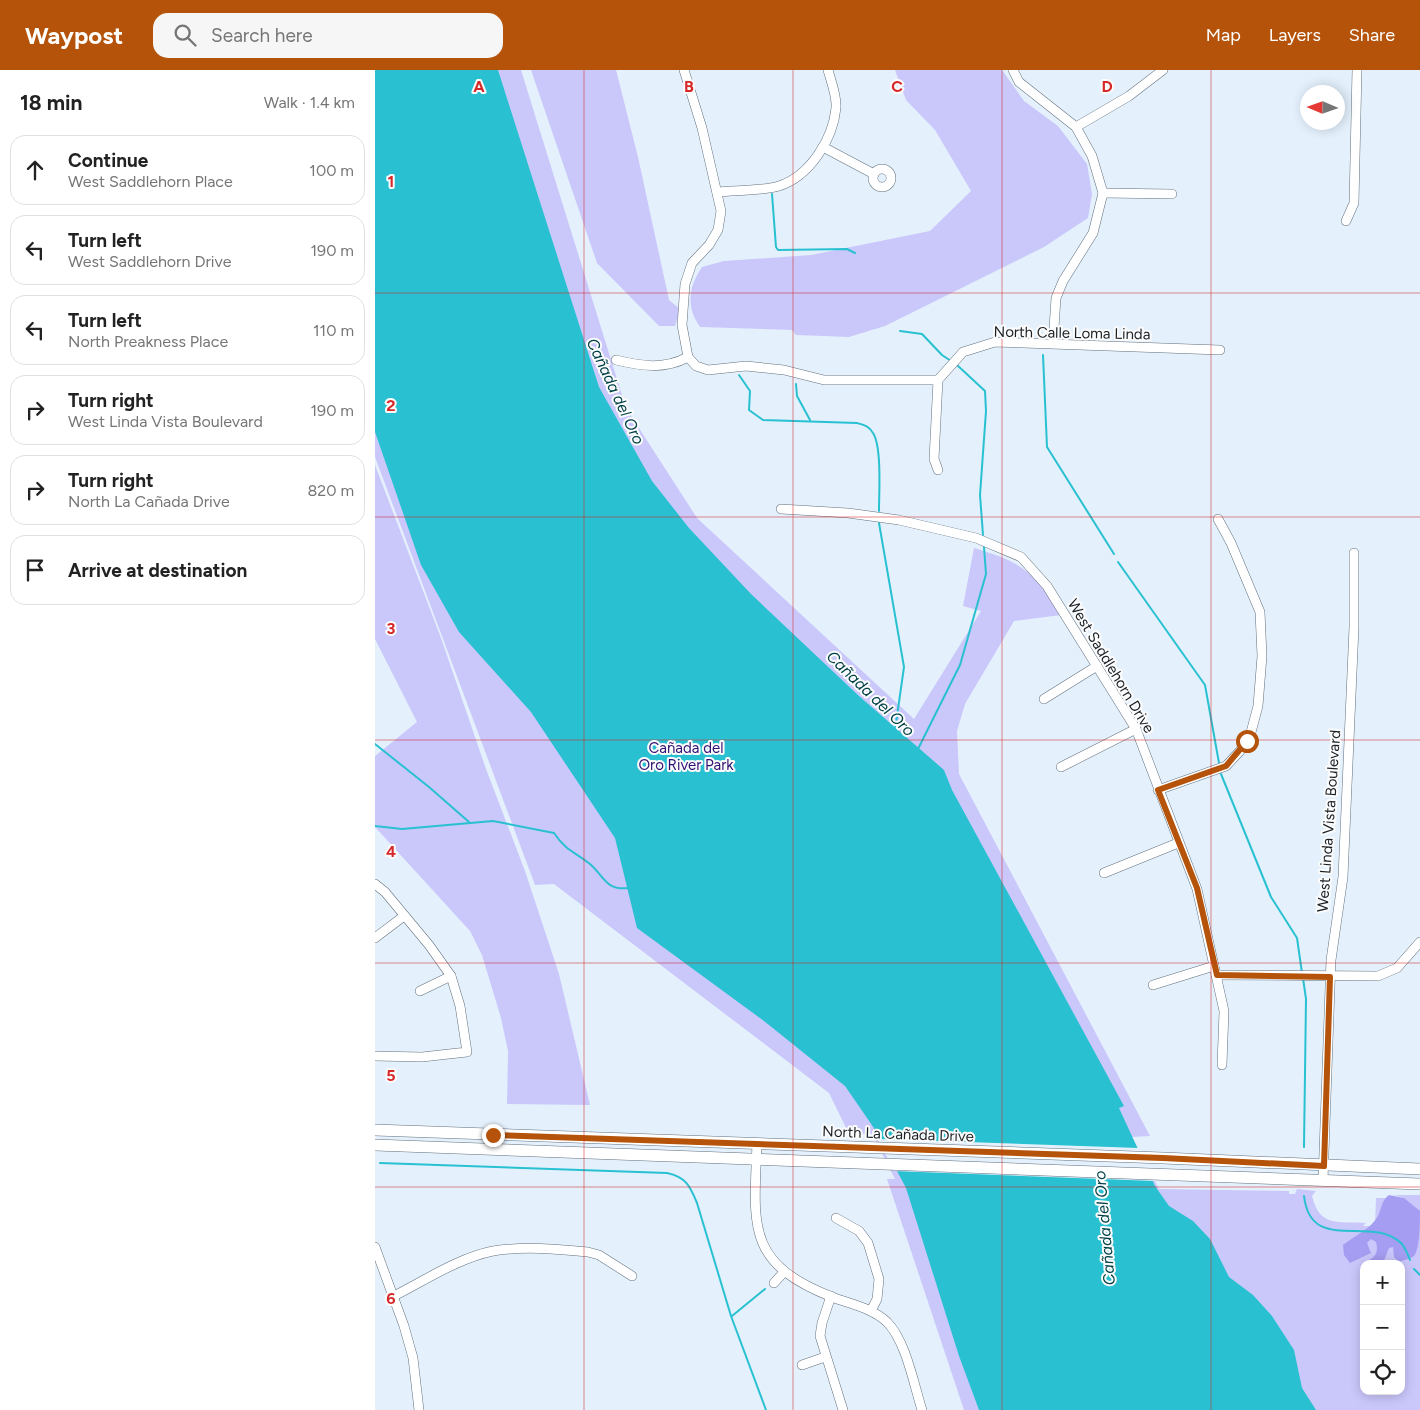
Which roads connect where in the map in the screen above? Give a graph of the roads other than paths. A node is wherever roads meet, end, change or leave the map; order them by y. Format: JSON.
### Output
{"nodes":[{"id":1,"x":684,"y":70,"type":"edge"},
{"id":2,"x":828,"y":70,"type":"edge"},
{"id":3,"x":1013,"y":70,"type":"edge"},
{"id":4,"x":1163,"y":70,"type":"edge"},
{"id":5,"x":1357,"y":70,"type":"edge"},
{"id":6,"x":1076,"y":127,"type":"junction"},
{"id":7,"x":823,"y":147,"type":"junction"},
{"id":8,"x":874,"y":174,"type":"dead end"},
{"id":9,"x":717,"y":192,"type":"junction"},
{"id":10,"x":1103,"y":193,"type":"junction"},
{"id":11,"x":1172,"y":194,"type":"dead end"},
{"id":12,"x":1346,"y":221,"type":"dead end"},
{"id":13,"x":1053,"y":343,"type":"junction"},
{"id":14,"x":1220,"y":350,"type":"dead end"},
{"id":15,"x":688,"y":357,"type":"junction"},
{"id":16,"x":616,"y":360,"type":"dead end"},
{"id":17,"x":938,"y":380,"type":"junction"},
{"id":18,"x":938,"y":470,"type":"dead end"},
{"id":19,"x":781,"y":509,"type":"dead end"},
{"id":20,"x":1218,"y":519,"type":"dead end"},
{"id":21,"x":1354,"y":553,"type":"dead end"},
{"id":22,"x":1097,"y":666,"type":"junction"},
{"id":23,"x":1044,"y":699,"type":"dead end"},
{"id":24,"x":1136,"y":730,"type":"junction"},
{"id":25,"x":1061,"y":766,"type":"dead end"},
{"id":26,"x":1158,"y":790,"type":"junction"},
{"id":27,"x":1179,"y":843,"type":"junction"},
{"id":28,"x":1104,"y":873,"type":"dead end"},
{"id":29,"x":375,"y":884,"type":"edge"},
{"id":30,"x":404,"y":916,"type":"junction"},
{"id":31,"x":375,"y":938,"type":"edge"},
{"id":32,"x":1420,"y":942,"type":"edge"},
{"id":33,"x":1215,"y":970,"type":"junction"},
{"id":34,"x":451,"y":976,"type":"junction"},
{"id":35,"x":1330,"y":977,"type":"junction"},
{"id":36,"x":1153,"y":985,"type":"dead end"},
{"id":37,"x":420,"y":991,"type":"dead end"},
{"id":38,"x":375,"y":1056,"type":"edge"},
{"id":39,"x":1222,"y":1065,"type":"dead end"},
{"id":40,"x":375,"y":1130,"type":"edge"},
{"id":41,"x":757,"y":1143,"type":"junction"},
{"id":42,"x":375,"y":1145,"type":"edge"},
{"id":43,"x":757,"y":1158,"type":"junction"},
{"id":44,"x":1324,"y":1166,"type":"junction"},
{"id":45,"x":1420,"y":1169,"type":"edge"},
{"id":46,"x":1323,"y":1180,"type":"junction"},
{"id":47,"x":1420,"y":1184,"type":"edge"},
{"id":48,"x":836,"y":1218,"type":"dead end"},
{"id":49,"x":375,"y":1247,"type":"edge"},
{"id":50,"x":784,"y":1272,"type":"junction"},
{"id":51,"x":632,"y":1276,"type":"dead end"},
{"id":52,"x":774,"y":1283,"type":"dead end"},
{"id":53,"x":392,"y":1296,"type":"junction"},
{"id":54,"x":831,"y":1296,"type":"junction"},
{"id":55,"x":871,"y":1311,"type":"junction"},
{"id":56,"x":825,"y":1357,"type":"junction"},
{"id":57,"x":802,"y":1365,"type":"dead end"},
{"id":58,"x":419,"y":1410,"type":"edge"},
{"id":59,"x":843,"y":1410,"type":"edge"},
{"id":60,"x":922,"y":1410,"type":"edge"}],
"edges":[{"from":1,"to":9,"type":"street"},
{"from":2,"to":7,"type":"street"},
{"from":3,"to":6,"type":"street"},
{"from":4,"to":6,"type":"street"},
{"from":5,"to":12,"type":"street"},
{"from":6,"to":10,"type":"street"},
{"from":7,"to":8,"type":"street"},
{"from":7,"to":9,"type":"street"},
{"from":9,"to":15,"type":"street"},
{"from":10,"to":11,"type":"street"},
{"from":10,"to":13,"type":"street"},
{"from":13,"to":14,"type":"street","name":"North Calle Loma Linda"},
{"from":13,"to":17,"type":"street","name":"North Calle Loma Linda"},
{"from":15,"to":16,"type":"street"},
{"from":15,"to":17,"type":"street"},
{"from":17,"to":18,"type":"street"},
{"from":19,"to":22,"type":"street","name":"West Saddlehorn Drive"},
{"from":20,"to":26,"type":"street"},
{"from":21,"to":35,"type":"street","name":"West Linda Vista Boulevard"},
{"from":22,"to":23,"type":"street"},
{"from":22,"to":24,"type":"street","name":"West Saddlehorn Drive"},
{"from":24,"to":25,"type":"street"},
{"from":24,"to":26,"type":"street","name":"West Saddlehorn Drive"},
{"from":26,"to":27,"type":"street","name":"West Saddlehorn Drive"},
{"from":27,"to":28,"type":"street"},
{"from":27,"to":33,"type":"street","name":"West Saddlehorn Drive"},
{"from":29,"to":30,"type":"street"},
{"from":30,"to":31,"type":"street"},
{"from":30,"to":34,"type":"street"},
{"from":32,"to":35,"type":"street"},
{"from":33,"to":35,"type":"street"},
{"from":33,"to":36,"type":"street"},
{"from":33,"to":39,"type":"street","name":"West Saddlehorn Drive"},
{"from":34,"to":37,"type":"street"},
{"from":34,"to":38,"type":"street"},
{"from":35,"to":44,"type":"street","name":"West Linda Vista Boulevard"},
{"from":40,"to":41,"type":"main road","name":"North La Cañada Drive"},
{"from":41,"to":43,"type":"street"},
{"from":41,"to":44,"type":"main road","name":"North La Cañada Drive"},
{"from":42,"to":43,"type":"main road","name":"North La Cañada Drive"},
{"from":43,"to":46,"type":"main road","name":"North La Cañada Drive"},
{"from":43,"to":50,"type":"street"},
{"from":44,"to":45,"type":"main road","name":"North La Cañada Drive"},
{"from":44,"to":46,"type":"street","name":"West Linda Vista Boulevard"},
{"from":46,"to":47,"type":"main road","name":"North La Cañada Drive"},
{"from":48,"to":55,"type":"street"},
{"from":49,"to":53,"type":"street"},
{"from":50,"to":52,"type":"street"},
{"from":50,"to":54,"type":"street"},
{"from":51,"to":53,"type":"street"},
{"from":53,"to":58,"type":"street"},
{"from":54,"to":55,"type":"street"},
{"from":54,"to":56,"type":"street"},
{"from":55,"to":60,"type":"street"},
{"from":56,"to":57,"type":"street"},
{"from":56,"to":59,"type":"street"}]}
